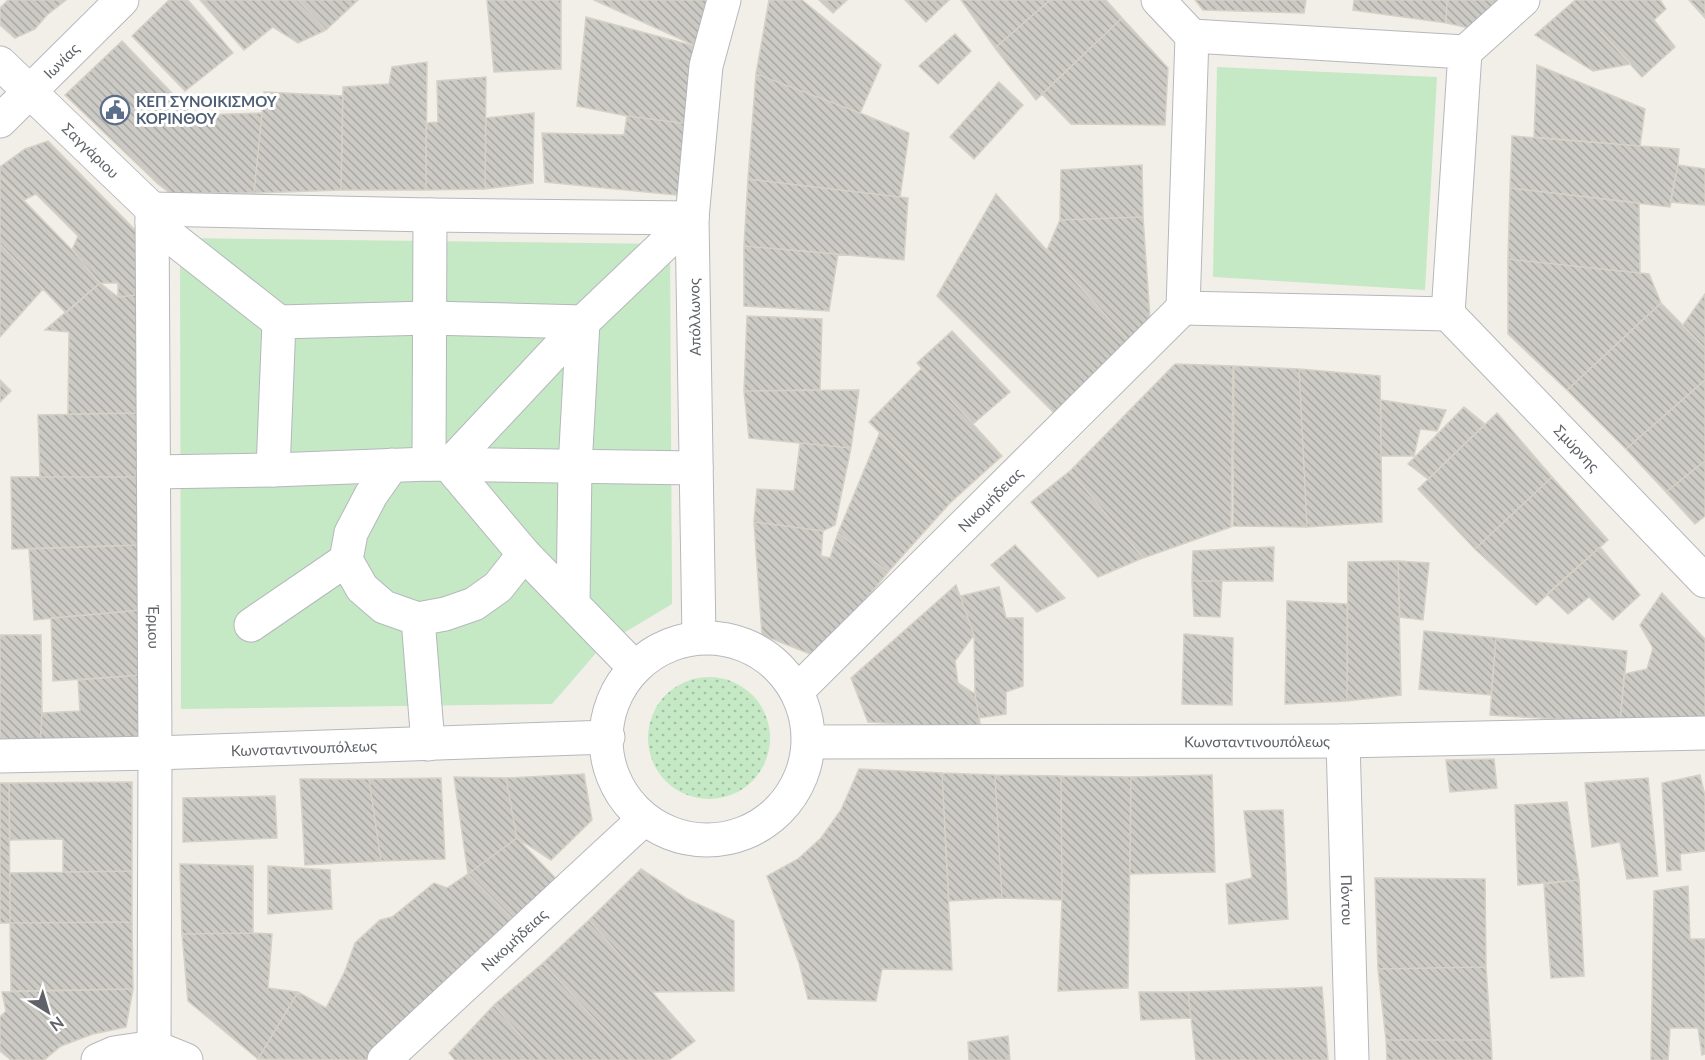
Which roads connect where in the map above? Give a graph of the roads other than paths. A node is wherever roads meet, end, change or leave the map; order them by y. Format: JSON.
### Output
{"nodes":[{"id":1,"x":122,"y":0,"type":"edge"},
{"id":2,"x":724,"y":0,"type":"edge"},
{"id":3,"x":1158,"y":0,"type":"edge"},
{"id":4,"x":1523,"y":0,"type":"edge"},
{"id":5,"x":1192,"y":36,"type":"junction"},
{"id":6,"x":1465,"y":52,"type":"junction"},
{"id":7,"x":0,"y":63,"type":"edge"},
{"id":8,"x":30,"y":92,"type":"junction"},
{"id":9,"x":0,"y":121,"type":"edge"},
{"id":10,"x":152,"y":215,"type":"junction"},
{"id":11,"x":430,"y":215,"type":"junction"},
{"id":12,"x":692,"y":218,"type":"junction"},
{"id":13,"x":1183,"y":308,"type":"junction"},
{"id":14,"x":1448,"y":314,"type":"junction"},
{"id":15,"x":428,"y":318,"type":"junction"},
{"id":16,"x":279,"y":322,"type":"junction"},
{"id":17,"x":583,"y":322,"type":"junction"},
{"id":18,"x":439,"y":464,"type":"junction"},
{"id":19,"x":392,"y":465,"type":"junction"},
{"id":20,"x":575,"y":467,"type":"junction"},
{"id":21,"x":696,"y":468,"type":"junction"},
{"id":22,"x":273,"y":470,"type":"junction"},
{"id":23,"x":154,"y":472,"type":"junction"},
{"id":24,"x":524,"y":554,"type":"junction"},
{"id":25,"x":346,"y":560,"type":"junction"},
{"id":26,"x":1705,"y":581,"type":"edge"},
{"id":27,"x":573,"y":603,"type":"junction"},
{"id":28,"x":418,"y":619,"type":"junction"},
{"id":29,"x":251,"y":625,"type":"dead end"},
{"id":30,"x":699,"y":637,"type":"junction"},
{"id":31,"x":635,"y":668,"type":"junction"},
{"id":32,"x":797,"y":691,"type":"junction"},
{"id":33,"x":1705,"y":733,"type":"edge"},
{"id":34,"x":608,"y":738,"type":"junction"},
{"id":35,"x":1343,"y":741,"type":"junction"},
{"id":36,"x":809,"y":742,"type":"junction"},
{"id":37,"x":428,"y":744,"type":"junction"},
{"id":38,"x":155,"y":753,"type":"junction"},
{"id":39,"x":0,"y":756,"type":"edge"},
{"id":40,"x":644,"y":819,"type":"junction"},
{"id":41,"x":154,"y":1047,"type":"junction"},
{"id":42,"x":98,"y":1060,"type":"edge"},
{"id":43,"x":186,"y":1060,"type":"edge"},
{"id":44,"x":384,"y":1060,"type":"edge"},
{"id":45,"x":1352,"y":1060,"type":"edge"}],
"edges":[{"from":1,"to":8,"type":"street","name":"Ιωνίας"},
{"from":2,"to":12,"type":"street","name":"Απόλλωνος"},
{"from":3,"to":5,"type":"street"},
{"from":4,"to":6,"type":"street"},
{"from":5,"to":6,"type":"street"},
{"from":5,"to":13,"type":"street"},
{"from":6,"to":14,"type":"street"},
{"from":7,"to":8,"type":"street","name":"Σαγγάριου"},
{"from":8,"to":9,"type":"street","name":"Ιωνίας"},
{"from":8,"to":10,"type":"street","name":"Σαγγάριου"},
{"from":10,"to":11,"type":"street"},
{"from":10,"to":16,"type":"street","name":"Σαγγάριου"},
{"from":10,"to":23,"type":"street","name":"Έρμου"},
{"from":11,"to":12,"type":"street"},
{"from":11,"to":15,"type":"street"},
{"from":12,"to":17,"type":"street"},
{"from":12,"to":21,"type":"street","name":"Απόλλωνος"},
{"from":13,"to":14,"type":"street"},
{"from":13,"to":32,"type":"street","name":"Νικομήδειας"},
{"from":14,"to":26,"type":"street","name":"Σμύρνης"},
{"from":15,"to":16,"type":"street"},
{"from":15,"to":17,"type":"street"},
{"from":15,"to":18,"type":"street"},
{"from":16,"to":22,"type":"street"},
{"from":17,"to":18,"type":"street"},
{"from":17,"to":20,"type":"street"},
{"from":18,"to":19,"type":"street"},
{"from":18,"to":20,"type":"street"},
{"from":18,"to":24,"type":"street"},
{"from":19,"to":22,"type":"street"},
{"from":19,"to":25,"type":"street"},
{"from":20,"to":21,"type":"street"},
{"from":20,"to":27,"type":"street"},
{"from":21,"to":30,"type":"street","name":"Απόλλωνος"},
{"from":22,"to":23,"type":"street"},
{"from":23,"to":38,"type":"street","name":"Έρμου"},
{"from":24,"to":27,"type":"street"},
{"from":24,"to":28,"type":"street"},
{"from":25,"to":28,"type":"street"},
{"from":25,"to":29,"type":"street"},
{"from":27,"to":31,"type":"street"},
{"from":28,"to":37,"type":"street"},
{"from":30,"to":31,"type":"street"},
{"from":30,"to":32,"type":"street"},
{"from":31,"to":34,"type":"street"},
{"from":32,"to":36,"type":"street"},
{"from":33,"to":35,"type":"street","name":"Κωνσταντινουπόλεως"},
{"from":34,"to":37,"type":"street","name":"Κωνσταντινουπόλεως"},
{"from":34,"to":40,"type":"street"},
{"from":35,"to":36,"type":"street","name":"Κωνσταντινουπόλεως"},
{"from":35,"to":45,"type":"street","name":"Πόντου"},
{"from":36,"to":40,"type":"street"},
{"from":37,"to":38,"type":"street","name":"Κωνσταντινουπόλεως"},
{"from":38,"to":39,"type":"street","name":"Κωνσταντινουπόλεως"},
{"from":38,"to":41,"type":"street","name":"Έρμου"},
{"from":40,"to":44,"type":"street","name":"Νικομήδειας"},
{"from":41,"to":42,"type":"street"},
{"from":41,"to":43,"type":"street"}]}
